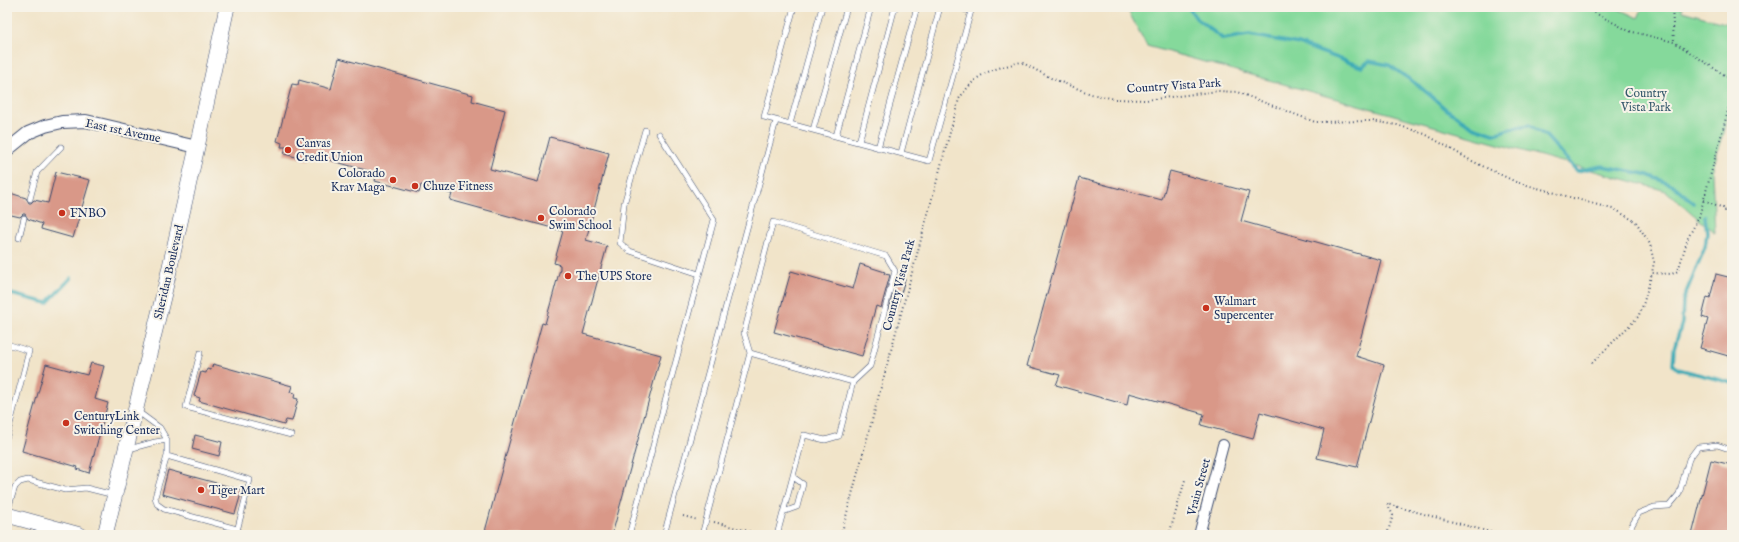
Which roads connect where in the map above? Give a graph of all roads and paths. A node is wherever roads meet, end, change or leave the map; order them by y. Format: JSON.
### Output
{"nodes":[{"id":1,"x":227,"y":7,"type":"edge"},
{"id":2,"x":794,"y":7,"type":"edge"},
{"id":3,"x":822,"y":7,"type":"edge"},
{"id":4,"x":847,"y":7,"type":"edge"},
{"id":5,"x":871,"y":7,"type":"edge"},
{"id":6,"x":895,"y":7,"type":"edge"},
{"id":7,"x":917,"y":7,"type":"edge"},
{"id":8,"x":940,"y":7,"type":"edge"},
{"id":9,"x":956,"y":7,"type":"edge"},
{"id":10,"x":1584,"y":7,"type":"edge"},
{"id":11,"x":1672,"y":7,"type":"edge"},
{"id":12,"x":1674,"y":42,"type":"junction"},
{"id":13,"x":1732,"y":80,"type":"edge"},
{"id":14,"x":1732,"y":96,"type":"edge"},
{"id":15,"x":776,"y":121,"type":"junction"},
{"id":16,"x":790,"y":124,"type":"junction"},
{"id":17,"x":645,"y":130,"type":"dead end"},
{"id":18,"x":813,"y":130,"type":"junction"},
{"id":19,"x":660,"y":134,"type":"dead end"},
{"id":20,"x":836,"y":136,"type":"junction"},
{"id":21,"x":859,"y":142,"type":"junction"},
{"id":22,"x":61,"y":147,"type":"dead end"},
{"id":23,"x":197,"y":147,"type":"junction"},
{"id":24,"x":878,"y":148,"type":"junction"},
{"id":25,"x":7,"y":150,"type":"edge"},
{"id":26,"x":901,"y":153,"type":"junction"},
{"id":27,"x":30,"y":199,"type":"dead end"},
{"id":28,"x":1704,"y":200,"type":"junction"},
{"id":29,"x":1732,"y":213,"type":"edge"},
{"id":30,"x":24,"y":218,"type":"dead end"},
{"id":31,"x":19,"y":238,"type":"dead end"},
{"id":32,"x":1652,"y":273,"type":"junction"},
{"id":33,"x":699,"y":274,"type":"junction"},
{"id":34,"x":7,"y":344,"type":"edge"},
{"id":35,"x":200,"y":353,"type":"dead end"},
{"id":36,"x":750,"y":353,"type":"junction"},
{"id":37,"x":1592,"y":363,"type":"dead end"},
{"id":38,"x":853,"y":382,"type":"junction"},
{"id":39,"x":136,"y":410,"type":"junction"},
{"id":40,"x":291,"y":435,"type":"dead end"},
{"id":41,"x":7,"y":436,"type":"edge"},
{"id":42,"x":167,"y":440,"type":"junction"},
{"id":43,"x":1223,"y":445,"type":"dead end"},
{"id":44,"x":126,"y":450,"type":"junction"},
{"id":45,"x":1732,"y":450,"type":"edge"},
{"id":46,"x":167,"y":456,"type":"junction"},
{"id":47,"x":792,"y":477,"type":"junction"},
{"id":48,"x":1185,"y":480,"type":"dead end"},
{"id":49,"x":114,"y":495,"type":"junction"},
{"id":50,"x":7,"y":512,"type":"edge"},
{"id":51,"x":783,"y":512,"type":"junction"},
{"id":52,"x":7,"y":515,"type":"edge"},
{"id":53,"x":683,"y":516,"type":"dead end"},
{"id":54,"x":706,"y":521,"type":"junction"},
{"id":55,"x":236,"y":532,"type":"edge"},
{"id":56,"x":80,"y":535,"type":"edge"},
{"id":57,"x":105,"y":535,"type":"edge"},
{"id":58,"x":629,"y":535,"type":"edge"},
{"id":59,"x":664,"y":535,"type":"edge"},
{"id":60,"x":702,"y":535,"type":"edge"},
{"id":61,"x":763,"y":535,"type":"edge"},
{"id":62,"x":777,"y":535,"type":"edge"},
{"id":63,"x":841,"y":535,"type":"edge"},
{"id":64,"x":1169,"y":535,"type":"edge"},
{"id":65,"x":1199,"y":535,"type":"edge"},
{"id":66,"x":1387,"y":535,"type":"edge"},
{"id":67,"x":1501,"y":535,"type":"edge"},
{"id":68,"x":1629,"y":535,"type":"edge"}],
"edges":[{"from":1,"to":23,"type":"main road","name":"Sheridan Boulevard"},
{"from":2,"to":15,"type":"lane"},
{"from":3,"to":16,"type":"lane"},
{"from":4,"to":18,"type":"lane"},
{"from":5,"to":20,"type":"lane"},
{"from":6,"to":21,"type":"lane"},
{"from":7,"to":24,"type":"lane"},
{"from":8,"to":26,"type":"lane"},
{"from":9,"to":26,"type":"lane"},
{"from":10,"to":12,"type":"path"},
{"from":11,"to":12,"type":"path"},
{"from":12,"to":13,"type":"path"},
{"from":14,"to":28,"type":"path"},
{"from":15,"to":16,"type":"lane"},
{"from":15,"to":59,"type":"lane"},
{"from":16,"to":18,"type":"lane"},
{"from":17,"to":33,"type":"lane"},
{"from":18,"to":20,"type":"lane"},
{"from":19,"to":33,"type":"lane"},
{"from":20,"to":21,"type":"lane"},
{"from":21,"to":24,"type":"lane"},
{"from":22,"to":27,"type":"lane"},
{"from":23,"to":25,"type":"street","name":"East 1st Avenue"},
{"from":23,"to":39,"type":"main road","name":"Sheridan Boulevard"},
{"from":24,"to":26,"type":"lane"},
{"from":28,"to":29,"type":"path"},
{"from":28,"to":32,"type":"path"},
{"from":30,"to":31,"type":"lane"},
{"from":32,"to":37,"type":"path","name":"Country Vista Park"},
{"from":32,"to":63,"type":"path","name":"Country Vista Park"},
{"from":33,"to":58,"type":"lane"},
{"from":34,"to":41,"type":"lane"},
{"from":35,"to":40,"type":"lane"},
{"from":36,"to":38,"type":"lane"},
{"from":36,"to":38,"type":"lane"},
{"from":36,"to":54,"type":"lane"},
{"from":38,"to":47,"type":"lane"},
{"from":39,"to":42,"type":"lane"},
{"from":39,"to":44,"type":"main road","name":"Sheridan Boulevard"},
{"from":42,"to":44,"type":"lane"},
{"from":42,"to":46,"type":"lane"},
{"from":43,"to":65,"type":"street","name":"Vrain Street"},
{"from":44,"to":49,"type":"main road","name":"Sheridan Boulevard"},
{"from":45,"to":68,"type":"lane"},
{"from":46,"to":55,"type":"lane"},
{"from":46,"to":55,"type":"lane"},
{"from":47,"to":51,"type":"lane"},
{"from":47,"to":51,"type":"lane"},
{"from":48,"to":64,"type":"path"},
{"from":49,"to":50,"type":"lane"},
{"from":49,"to":57,"type":"main road","name":"Sheridan Boulevard"},
{"from":51,"to":62,"type":"lane"},
{"from":52,"to":56,"type":"main road"},
{"from":53,"to":54,"type":"path"},
{"from":54,"to":60,"type":"lane"},
{"from":54,"to":61,"type":"path"},
{"from":66,"to":67,"type":"path"}]}
